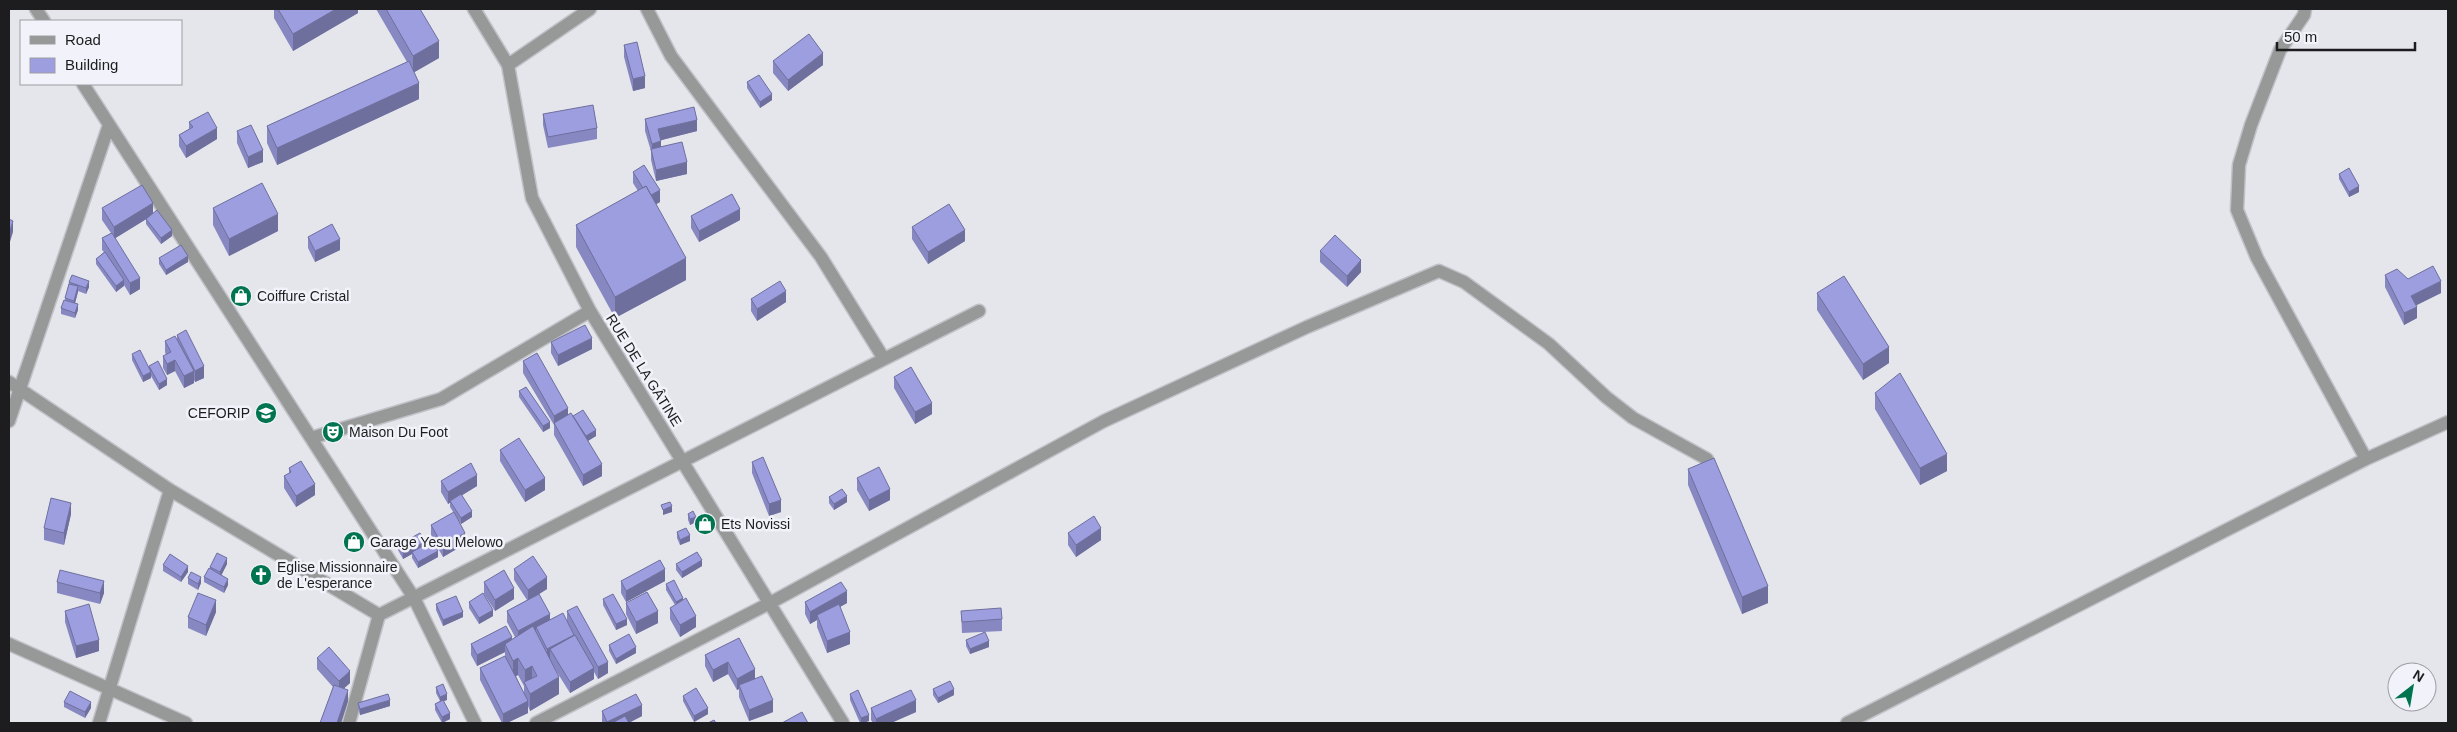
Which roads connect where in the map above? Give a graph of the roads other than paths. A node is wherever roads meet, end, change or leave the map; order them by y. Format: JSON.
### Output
{"nodes":[{"id":1,"x":36,"y":9,"type":"edge"},
{"id":2,"x":474,"y":9,"type":"edge"},
{"id":3,"x":590,"y":9,"type":"edge"},
{"id":4,"x":646,"y":9,"type":"edge"},
{"id":5,"x":2305,"y":9,"type":"edge"},
{"id":6,"x":43,"y":20,"type":"edge"},
{"id":7,"x":508,"y":65,"type":"junction"},
{"id":8,"x":84,"y":85,"type":"edge"},
{"id":9,"x":109,"y":125,"type":"junction"},
{"id":10,"x":590,"y":311,"type":"junction"},
{"id":11,"x":979,"y":311,"type":"dead end"},
{"id":12,"x":884,"y":359,"type":"junction"},
{"id":13,"x":14,"y":385,"type":"edge"},
{"id":14,"x":9,"y":421,"type":"edge"},
{"id":15,"x":2448,"y":422,"type":"edge"},
{"id":16,"x":311,"y":438,"type":"junction"},
{"id":17,"x":1707,"y":458,"type":"dead end"},
{"id":18,"x":2366,"y":459,"type":"junction"},
{"id":19,"x":683,"y":462,"type":"junction"},
{"id":20,"x":170,"y":490,"type":"junction"},
{"id":21,"x":414,"y":598,"type":"junction"},
{"id":22,"x":770,"y":603,"type":"junction"},
{"id":23,"x":379,"y":615,"type":"junction"},
{"id":24,"x":9,"y":644,"type":"edge"},
{"id":25,"x":111,"y":688,"type":"junction"},
{"id":26,"x":99,"y":723,"type":"edge"},
{"id":27,"x":186,"y":723,"type":"edge"},
{"id":28,"x":349,"y":723,"type":"edge"},
{"id":29,"x":475,"y":723,"type":"edge"},
{"id":30,"x":536,"y":723,"type":"edge"},
{"id":31,"x":843,"y":723,"type":"edge"},
{"id":32,"x":1847,"y":723,"type":"edge"}],
"edges":[{"from":1,"to":6,"type":"street"},
{"from":2,"to":7,"type":"street","name":"RUE DE LA GÂTINE"},
{"from":3,"to":7,"type":"street"},
{"from":4,"to":12,"type":"street"},
{"from":5,"to":18,"type":"street"},
{"from":7,"to":10,"type":"street","name":"RUE DE LA GÂTINE"},
{"from":8,"to":9,"type":"street"},
{"from":9,"to":13,"type":"street"},
{"from":9,"to":16,"type":"street"},
{"from":10,"to":16,"type":"street"},
{"from":10,"to":19,"type":"street","name":"RUE DE LA GÂTINE"},
{"from":11,"to":12,"type":"street"},
{"from":12,"to":19,"type":"street"},
{"from":13,"to":14,"type":"street"},
{"from":13,"to":20,"type":"street"},
{"from":15,"to":18,"type":"street"},
{"from":16,"to":21,"type":"street"},
{"from":17,"to":22,"type":"street"},
{"from":18,"to":32,"type":"street"},
{"from":19,"to":21,"type":"street"},
{"from":19,"to":22,"type":"street","name":"RUE DE LA GÂTINE"},
{"from":20,"to":23,"type":"street"},
{"from":20,"to":25,"type":"street"},
{"from":21,"to":23,"type":"street"},
{"from":21,"to":29,"type":"street"},
{"from":22,"to":30,"type":"street"},
{"from":22,"to":31,"type":"street","name":"RUE DE LA GÂTINE"},
{"from":23,"to":28,"type":"street"},
{"from":24,"to":25,"type":"street"},
{"from":25,"to":26,"type":"street"},
{"from":25,"to":27,"type":"street"}]}
